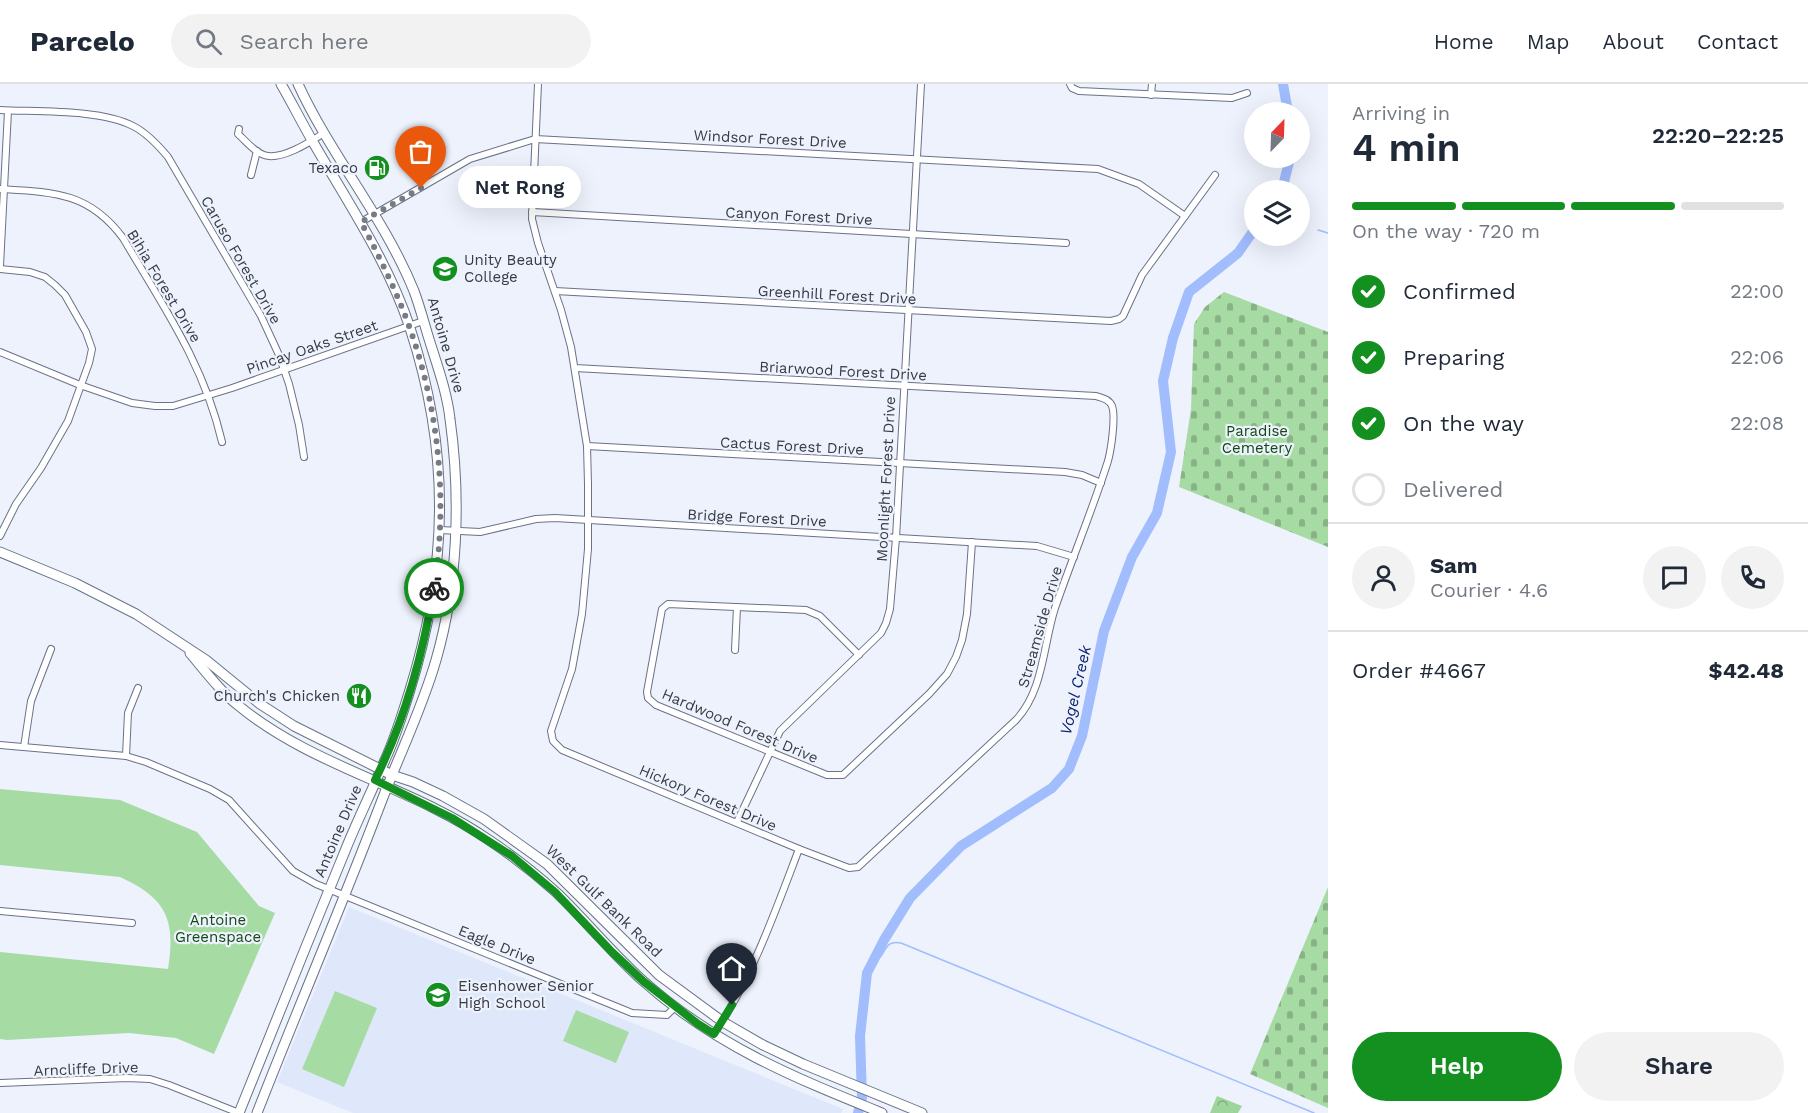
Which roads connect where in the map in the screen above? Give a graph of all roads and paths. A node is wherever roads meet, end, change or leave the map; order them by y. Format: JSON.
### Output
{"nodes":[{"id":1,"x":281,"y":84,"type":"edge"},
{"id":2,"x":298,"y":84,"type":"edge"},
{"id":3,"x":538,"y":84,"type":"edge"},
{"id":4,"x":921,"y":84,"type":"edge"},
{"id":5,"x":1152,"y":84,"type":"edge"},
{"id":6,"x":1071,"y":86,"type":"edge"},
{"id":7,"x":1248,"y":93,"type":"dead end"},
{"id":8,"x":1152,"y":95,"type":"junction"},
{"id":9,"x":0,"y":110,"type":"edge"},
{"id":10,"x":8,"y":111,"type":"junction"},
{"id":11,"x":239,"y":129,"type":"dead end"},
{"id":12,"x":324,"y":133,"type":"junction"},
{"id":13,"x":535,"y":139,"type":"junction"},
{"id":14,"x":312,"y":141,"type":"junction"},
{"id":15,"x":257,"y":151,"type":"junction"},
{"id":16,"x":916,"y":158,"type":"junction"},
{"id":17,"x":250,"y":175,"type":"dead end"},
{"id":18,"x":1215,"y":175,"type":"dead end"},
{"id":19,"x":2,"y":189,"type":"edge"},
{"id":20,"x":531,"y":213,"type":"junction"},
{"id":21,"x":375,"y":214,"type":"junction"},
{"id":22,"x":1185,"y":216,"type":"junction"},
{"id":23,"x":361,"y":222,"type":"junction"},
{"id":24,"x":911,"y":234,"type":"junction"},
{"id":25,"x":1066,"y":243,"type":"dead end"},
{"id":26,"x":0,"y":268,"type":"edge"},
{"id":27,"x":555,"y":291,"type":"junction"},
{"id":28,"x":908,"y":311,"type":"junction"},
{"id":29,"x":423,"y":321,"type":"junction"},
{"id":30,"x":409,"y":327,"type":"junction"},
{"id":31,"x":0,"y":352,"type":"edge"},
{"id":32,"x":575,"y":368,"type":"junction"},
{"id":33,"x":284,"y":369,"type":"junction"},
{"id":34,"x":80,"y":385,"type":"junction"},
{"id":35,"x":903,"y":386,"type":"junction"},
{"id":36,"x":209,"y":395,"type":"junction"},
{"id":37,"x":1108,"y":401,"type":"joint"},
{"id":38,"x":222,"y":442,"type":"dead end"},
{"id":39,"x":587,"y":446,"type":"junction"},
{"id":40,"x":304,"y":457,"type":"dead end"},
{"id":41,"x":899,"y":464,"type":"junction"},
{"id":42,"x":1101,"y":483,"type":"junction"},
{"id":43,"x":588,"y":521,"type":"junction"},
{"id":44,"x":440,"y":530,"type":"junction"},
{"id":45,"x":455,"y":531,"type":"junction"},
{"id":46,"x":0,"y":536,"type":"edge"},
{"id":47,"x":896,"y":538,"type":"junction"},
{"id":48,"x":972,"y":542,"type":"junction"},
{"id":49,"x":0,"y":552,"type":"edge"},
{"id":50,"x":1074,"y":557,"type":"junction"},
{"id":51,"x":737,"y":607,"type":"junction"},
{"id":52,"x":180,"y":643,"type":"junction"},
{"id":53,"x":51,"y":650,"type":"dead end"},
{"id":54,"x":735,"y":650,"type":"dead end"},
{"id":55,"x":859,"y":655,"type":"junction"},
{"id":56,"x":138,"y":688,"type":"dead end"},
{"id":57,"x":294,"y":726,"type":"junction"},
{"id":58,"x":287,"y":738,"type":"junction"},
{"id":59,"x":0,"y":745,"type":"edge"},
{"id":60,"x":24,"y":747,"type":"junction"},
{"id":61,"x":769,"y":752,"type":"junction"},
{"id":62,"x":126,"y":756,"type":"junction"},
{"id":63,"x":381,"y":769,"type":"junction"},
{"id":64,"x":392,"y":775,"type":"junction"},
{"id":65,"x":375,"y":780,"type":"junction"},
{"id":66,"x":387,"y":786,"type":"junction"},
{"id":67,"x":444,"y":796,"type":"junction"},
{"id":68,"x":436,"y":809,"type":"junction"},
{"id":69,"x":484,"y":819,"type":"junction"},
{"id":70,"x":737,"y":822,"type":"junction"},
{"id":71,"x":474,"y":830,"type":"junction"},
{"id":72,"x":799,"y":849,"type":"junction"},
{"id":73,"x":858,"y":867,"type":"joint"},
{"id":74,"x":329,"y":889,"type":"junction"},
{"id":75,"x":344,"y":895,"type":"junction"},
{"id":76,"x":0,"y":910,"type":"edge"},
{"id":77,"x":132,"y":923,"type":"dead end"},
{"id":78,"x":645,"y":962,"type":"junction"},
{"id":79,"x":634,"y":972,"type":"junction"},
{"id":80,"x":675,"y":1007,"type":"junction"},
{"id":81,"x":277,"y":1021,"type":"junction"},
{"id":82,"x":723,"y":1022,"type":"junction"},
{"id":83,"x":291,"y":1027,"type":"junction"},
{"id":84,"x":714,"y":1034,"type":"junction"},
{"id":85,"x":259,"y":1064,"type":"junction"},
{"id":86,"x":273,"y":1070,"type":"junction"},
{"id":87,"x":827,"y":1073,"type":"junction"},
{"id":88,"x":0,"y":1083,"type":"edge"},
{"id":89,"x":820,"y":1089,"type":"junction"},
{"id":90,"x":239,"y":1113,"type":"edge"},
{"id":91,"x":256,"y":1113,"type":"edge"},
{"id":92,"x":882,"y":1113,"type":"edge"},
{"id":93,"x":922,"y":1113,"type":"edge"}],
"edges":[{"from":1,"to":14,"type":"main road","name":"Antoine Drive"},
{"from":2,"to":12,"type":"main road","name":"Antoine Drive"},
{"from":3,"to":13,"type":"street"},
{"from":4,"to":16,"type":"street","name":"Moonlight Forest Drive"},
{"from":5,"to":8,"type":"street"},
{"from":6,"to":8,"type":"street"},
{"from":7,"to":8,"type":"street"},
{"from":9,"to":10,"type":"street","name":"Caruso Forest Drive"},
{"from":10,"to":19,"type":"street"},
{"from":10,"to":33,"type":"street","name":"Caruso Forest Drive"},
{"from":11,"to":15,"type":"street"},
{"from":12,"to":14,"type":"street"},
{"from":12,"to":21,"type":"main road","name":"Antoine Drive"},
{"from":13,"to":16,"type":"street","name":"Windsor Forest Drive"},
{"from":13,"to":20,"type":"street"},
{"from":13,"to":21,"type":"street","name":"Windsor Forest Drive"},
{"from":14,"to":15,"type":"street"},
{"from":14,"to":23,"type":"main road","name":"Antoine Drive"},
{"from":15,"to":17,"type":"street"},
{"from":16,"to":22,"type":"street","name":"Windsor Forest Drive"},
{"from":16,"to":24,"type":"street","name":"Moonlight Forest Drive"},
{"from":18,"to":22,"type":"street"},
{"from":19,"to":26,"type":"street"},
{"from":19,"to":36,"type":"street","name":"Bihia Forest Drive"},
{"from":20,"to":24,"type":"street","name":"Canyon Forest Drive"},
{"from":20,"to":27,"type":"street"},
{"from":21,"to":23,"type":"street","name":"Windsor Forest Drive"},
{"from":21,"to":29,"type":"main road","name":"Antoine Drive"},
{"from":22,"to":28,"type":"street","name":"Greenhill Forest Drive"},
{"from":23,"to":30,"type":"main road","name":"Antoine Drive"},
{"from":24,"to":25,"type":"street","name":"Canyon Forest Drive"},
{"from":24,"to":28,"type":"street","name":"Moonlight Forest Drive"},
{"from":26,"to":34,"type":"street"},
{"from":27,"to":28,"type":"street","name":"Greenhill Forest Drive"},
{"from":27,"to":32,"type":"street"},
{"from":28,"to":35,"type":"street","name":"Moonlight Forest Drive"},
{"from":29,"to":30,"type":"street","name":"Pincay Oaks Street"},
{"from":29,"to":45,"type":"main road","name":"Antoine Drive"},
{"from":30,"to":33,"type":"street","name":"Pincay Oaks Street"},
{"from":30,"to":44,"type":"main road","name":"Antoine Drive"},
{"from":31,"to":34,"type":"street"},
{"from":32,"to":35,"type":"street","name":"Briarwood Forest Drive"},
{"from":32,"to":39,"type":"street"},
{"from":33,"to":36,"type":"street","name":"Pincay Oaks Street"},
{"from":33,"to":40,"type":"street","name":"Caruso Forest Drive"},
{"from":34,"to":36,"type":"street","name":"Pincay Oaks Street"},
{"from":34,"to":46,"type":"street"},
{"from":35,"to":37,"type":"street","name":"Briarwood Forest Drive"},
{"from":35,"to":41,"type":"street","name":"Moonlight Forest Drive"},
{"from":36,"to":38,"type":"street","name":"Bihia Forest Drive"},
{"from":37,"to":42,"type":"street","name":"Streamside Drive"},
{"from":39,"to":41,"type":"street","name":"Cactus Forest Drive"},
{"from":39,"to":43,"type":"street"},
{"from":41,"to":42,"type":"street","name":"Cactus Forest Drive"},
{"from":41,"to":47,"type":"street","name":"Moonlight Forest Drive"},
{"from":42,"to":50,"type":"street","name":"Streamside Drive"},
{"from":43,"to":45,"type":"street","name":"Bridge Forest Drive"},
{"from":43,"to":47,"type":"street","name":"Bridge Forest Drive"},
{"from":43,"to":70,"type":"street","name":"Hickory Forest Drive"},
{"from":44,"to":45,"type":"street","name":"Bridge Forest Drive"},
{"from":44,"to":63,"type":"main road","name":"Antoine Drive"},
{"from":45,"to":64,"type":"main road","name":"Antoine Drive"},
{"from":47,"to":48,"type":"street","name":"Bridge Forest Drive"},
{"from":47,"to":55,"type":"street","name":"Moonlight Forest Drive"},
{"from":48,"to":50,"type":"street","name":"Bridge Forest Drive"},
{"from":48,"to":61,"type":"street","name":"Hardwood Forest Drive"},
{"from":49,"to":52,"type":"main road","name":"West Gulf Bank Road"},
{"from":50,"to":73,"type":"street","name":"Streamside Drive"},
{"from":51,"to":54,"type":"street"},
{"from":51,"to":55,"type":"street"},
{"from":51,"to":61,"type":"street","name":"Hardwood Forest Drive"},
{"from":52,"to":57,"type":"main road","name":"West Gulf Bank Road"},
{"from":52,"to":58,"type":"main road","name":"West Gulf Bank Road"},
{"from":53,"to":60,"type":"street"},
{"from":55,"to":61,"type":"street","name":"Moonlight Forest Drive"},
{"from":56,"to":62,"type":"street"},
{"from":57,"to":58,"type":"main road"},
{"from":57,"to":63,"type":"main road","name":"West Gulf Bank Road"},
{"from":58,"to":65,"type":"main road","name":"West Gulf Bank Road"},
{"from":59,"to":60,"type":"street","name":"Eagle Drive"},
{"from":60,"to":62,"type":"street","name":"Eagle Drive"},
{"from":61,"to":70,"type":"street","name":"Moonlight Forest Drive"},
{"from":62,"to":74,"type":"street","name":"Eagle Drive"},
{"from":63,"to":64,"type":"main road","name":"West Gulf Bank Road"},
{"from":63,"to":65,"type":"main road","name":"Antoine Drive"},
{"from":64,"to":66,"type":"main road","name":"Antoine Drive"},
{"from":64,"to":67,"type":"main road","name":"West Gulf Bank Road"},
{"from":65,"to":66,"type":"main road","name":"West Gulf Bank Road"},
{"from":65,"to":74,"type":"main road","name":"Antoine Drive"},
{"from":66,"to":68,"type":"main road","name":"West Gulf Bank Road"},
{"from":66,"to":75,"type":"main road","name":"Antoine Drive"},
{"from":67,"to":68,"type":"main road"},
{"from":67,"to":69,"type":"main road","name":"West Gulf Bank Road"},
{"from":68,"to":71,"type":"main road","name":"West Gulf Bank Road"},
{"from":69,"to":71,"type":"main road"},
{"from":69,"to":78,"type":"main road","name":"West Gulf Bank Road"},
{"from":70,"to":72,"type":"street","name":"Hickory Forest Drive"},
{"from":71,"to":79,"type":"main road","name":"West Gulf Bank Road"},
{"from":72,"to":73,"type":"street","name":"Hickory Forest Drive"},
{"from":72,"to":82,"type":"street"},
{"from":74,"to":75,"type":"street","name":"Eagle Drive"},
{"from":74,"to":81,"type":"main road","name":"Antoine Drive"},
{"from":75,"to":80,"type":"street","name":"Eagle Drive"},
{"from":75,"to":83,"type":"main road","name":"Antoine Drive"},
{"from":76,"to":77,"type":"street"},
{"from":78,"to":79,"type":"main road"},
{"from":78,"to":82,"type":"main road","name":"West Gulf Bank Road"},
{"from":79,"to":80,"type":"main road","name":"West Gulf Bank Road"},
{"from":80,"to":84,"type":"main road","name":"West Gulf Bank Road"},
{"from":81,"to":83,"type":"main road"},
{"from":81,"to":85,"type":"main road","name":"Antoine Drive"},
{"from":82,"to":84,"type":"street"},
{"from":82,"to":87,"type":"main road","name":"West Gulf Bank Road"},
{"from":83,"to":86,"type":"main road","name":"Antoine Drive"},
{"from":84,"to":89,"type":"main road","name":"West Gulf Bank Road"},
{"from":85,"to":86,"type":"main road"},
{"from":85,"to":90,"type":"main road","name":"Antoine Drive"},
{"from":86,"to":91,"type":"main road","name":"Antoine Drive"},
{"from":87,"to":89,"type":"main road"},
{"from":87,"to":93,"type":"main road","name":"West Gulf Bank Road"},
{"from":88,"to":90,"type":"street","name":"Arncliffe Drive"},
{"from":89,"to":92,"type":"main road","name":"West Gulf Bank Road"}]}
